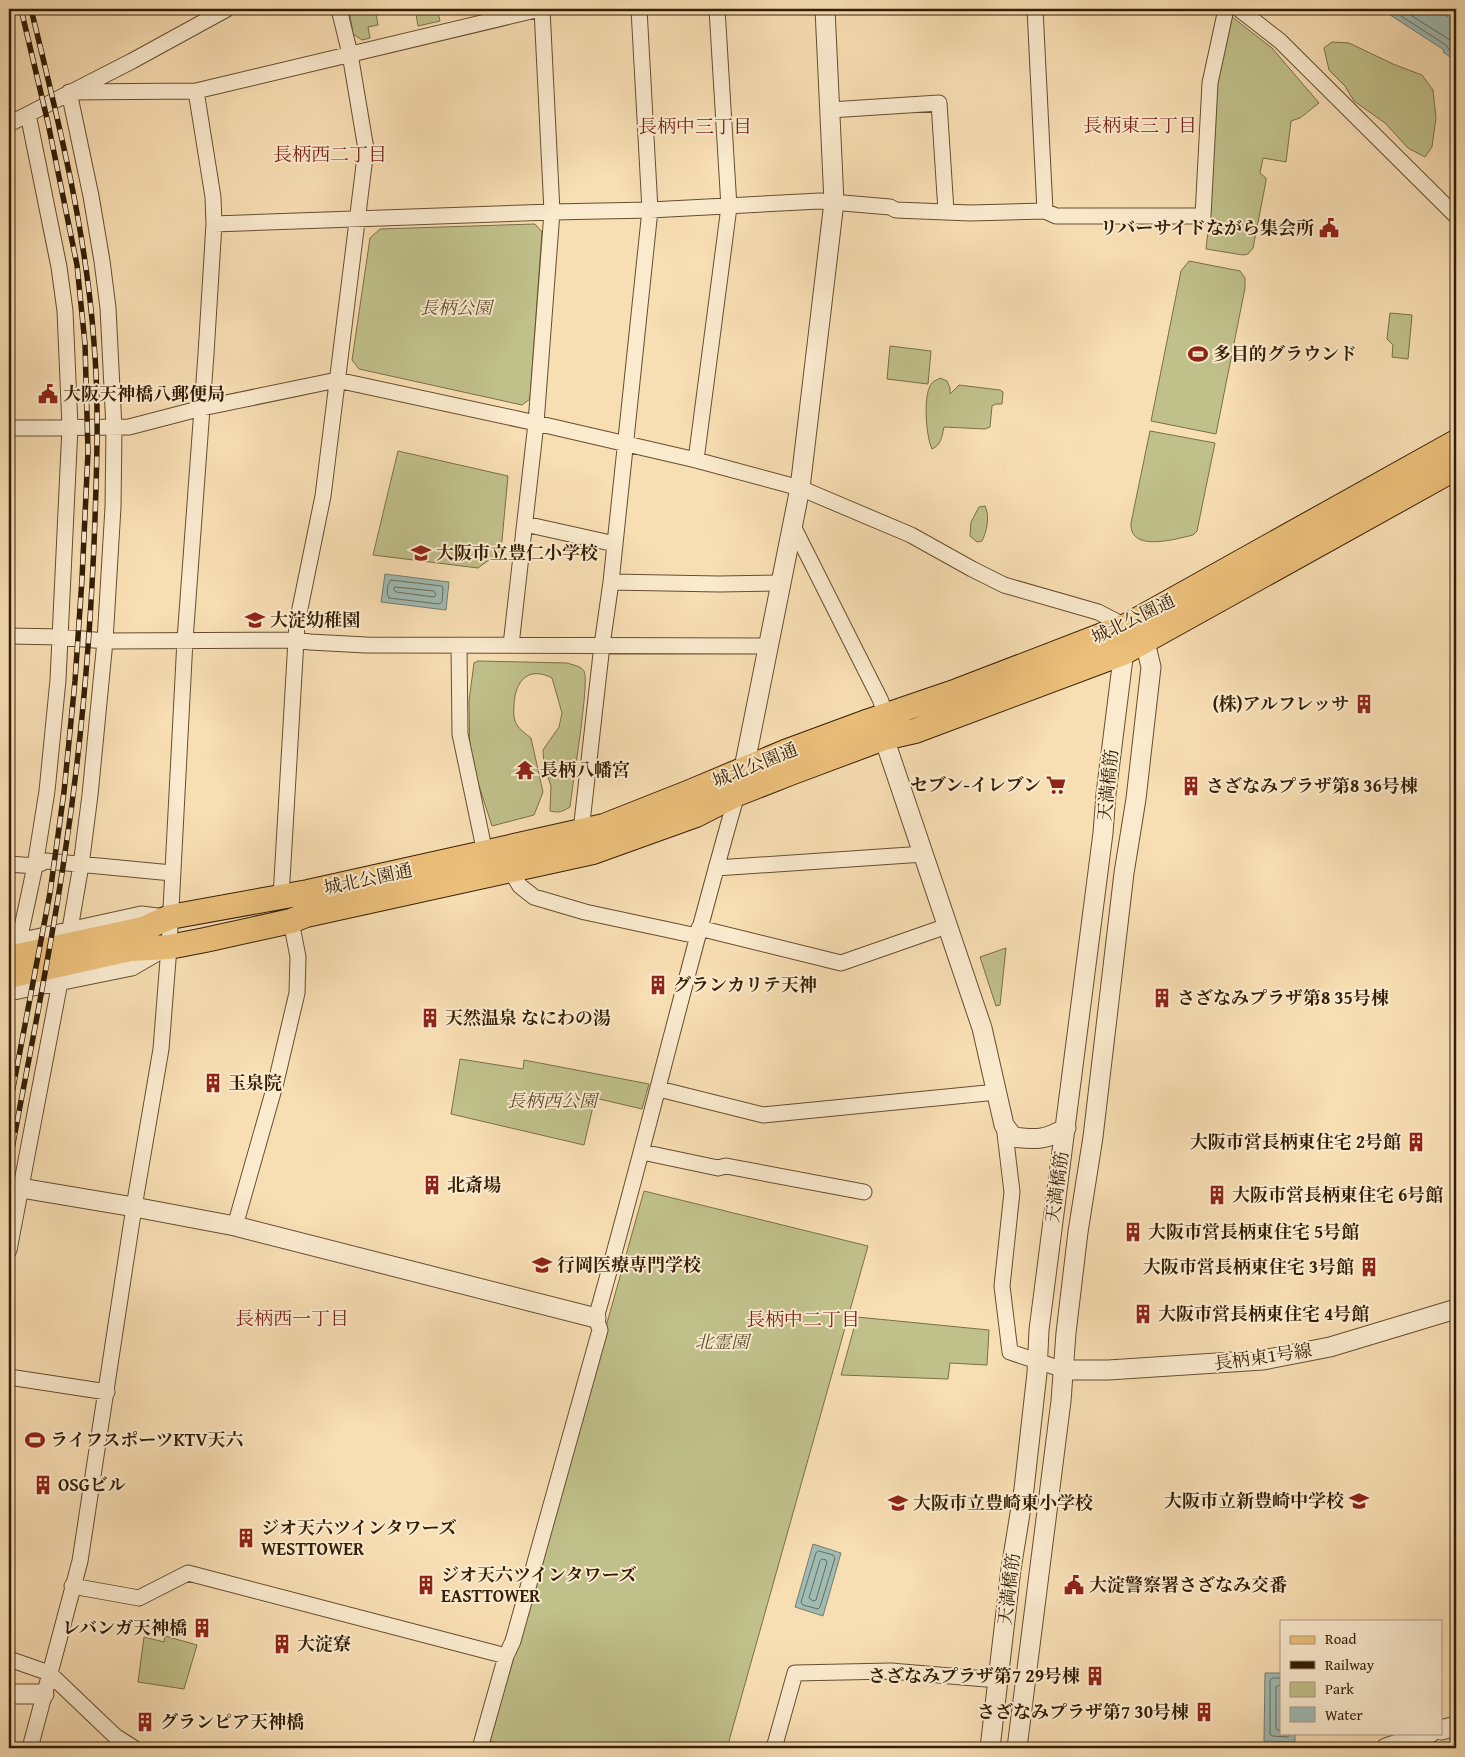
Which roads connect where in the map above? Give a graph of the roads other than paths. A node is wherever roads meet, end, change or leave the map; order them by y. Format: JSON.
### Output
{"nodes":[{"id":1,"x":227,"y":9,"type":"edge"},
{"id":2,"x":340,"y":9,"type":"edge"},
{"id":3,"x":541,"y":9,"type":"edge"},
{"id":4,"x":639,"y":9,"type":"edge"},
{"id":5,"x":718,"y":9,"type":"edge"},
{"id":6,"x":825,"y":9,"type":"edge"},
{"id":7,"x":1035,"y":9,"type":"edge"},
{"id":8,"x":1226,"y":9,"type":"edge"},
{"id":9,"x":1239,"y":9,"type":"edge"},
{"id":10,"x":350,"y":54,"type":"junction"},
{"id":11,"x":196,"y":91,"type":"junction"},
{"id":12,"x":69,"y":92,"type":"junction"},
{"id":13,"x":830,"y":110,"type":"junction"},
{"id":14,"x":28,"y":114,"type":"junction"},
{"id":15,"x":9,"y":124,"type":"edge"},
{"id":16,"x":834,"y":202,"type":"junction"},
{"id":17,"x":729,"y":207,"type":"junction"},
{"id":18,"x":650,"y":210,"type":"junction"},
{"id":19,"x":946,"y":211,"type":"junction"},
{"id":20,"x":1045,"y":211,"type":"junction"},
{"id":21,"x":552,"y":212,"type":"junction"},
{"id":22,"x":1456,"y":216,"type":"edge"},
{"id":23,"x":358,"y":218,"type":"junction"},
{"id":24,"x":214,"y":224,"type":"junction"},
{"id":25,"x":337,"y":380,"type":"junction"},
{"id":26,"x":202,"y":408,"type":"junction"},
{"id":27,"x":536,"y":423,"type":"junction"},
{"id":28,"x":76,"y":427,"type":"junction"},
{"id":29,"x":9,"y":428,"type":"edge"},
{"id":30,"x":109,"y":428,"type":"junction"},
{"id":31,"x":1456,"y":442,"type":"edge"},
{"id":32,"x":626,"y":444,"type":"junction"},
{"id":33,"x":696,"y":460,"type":"junction"},
{"id":34,"x":1456,"y":468,"type":"edge"},
{"id":35,"x":800,"y":488,"type":"junction"},
{"id":36,"x":525,"y":524,"type":"junction"},
{"id":37,"x":793,"y":526,"type":"junction"},
{"id":38,"x":615,"y":544,"type":"junction"},
{"id":39,"x":611,"y":582,"type":"junction"},
{"id":40,"x":781,"y":583,"type":"junction"},
{"id":41,"x":1126,"y":626,"type":"junction"},
{"id":42,"x":9,"y":636,"type":"edge"},
{"id":43,"x":61,"y":637,"type":"junction"},
{"id":44,"x":105,"y":640,"type":"junction"},
{"id":45,"x":185,"y":640,"type":"junction"},
{"id":46,"x":296,"y":640,"type":"junction"},
{"id":47,"x":1145,"y":642,"type":"junction"},
{"id":48,"x":459,"y":645,"type":"junction"},
{"id":49,"x":510,"y":645,"type":"junction"},
{"id":50,"x":602,"y":645,"type":"junction"},
{"id":51,"x":769,"y":646,"type":"junction"},
{"id":52,"x":1123,"y":653,"type":"junction"},
{"id":53,"x":1083,"y":668,"type":"junction"},
{"id":54,"x":1117,"y":702,"type":"junction"},
{"id":55,"x":886,"y":715,"type":"junction"},
{"id":56,"x":884,"y":738,"type":"junction"},
{"id":57,"x":744,"y":768,"type":"junction"},
{"id":58,"x":737,"y":794,"type":"junction"},
{"id":59,"x":581,"y":831,"type":"junction"},
{"id":60,"x":485,"y":853,"type":"junction"},
{"id":61,"x":924,"y":854,"type":"junction"},
{"id":62,"x":9,"y":864,"type":"edge"},
{"id":63,"x":82,"y":865,"type":"junction"},
{"id":64,"x":35,"y":866,"type":"junction"},
{"id":65,"x":716,"y":868,"type":"junction"},
{"id":66,"x":510,"y":870,"type":"junction"},
{"id":67,"x":172,"y":873,"type":"junction"},
{"id":68,"x":281,"y":897,"type":"junction"},
{"id":69,"x":170,"y":917,"type":"junction"},
{"id":70,"x":292,"y":921,"type":"junction"},
{"id":71,"x":947,"y":926,"type":"junction"},
{"id":72,"x":70,"y":929,"type":"junction"},
{"id":73,"x":698,"y":932,"type":"junction"},
{"id":74,"x":12,"y":947,"type":"edge"},
{"id":75,"x":169,"y":947,"type":"junction"},
{"id":76,"x":9,"y":976,"type":"edge"},
{"id":77,"x":60,"y":982,"type":"junction"},
{"id":78,"x":9,"y":993,"type":"edge"},
{"id":79,"x":659,"y":1089,"type":"junction"},
{"id":80,"x":997,"y":1092,"type":"junction"},
{"id":81,"x":1004,"y":1124,"type":"junction"},
{"id":82,"x":1066,"y":1128,"type":"junction"},
{"id":83,"x":642,"y":1152,"type":"junction"},
{"id":84,"x":21,"y":1188,"type":"junction"},
{"id":85,"x":864,"y":1192,"type":"dead end"},
{"id":86,"x":134,"y":1207,"type":"junction"},
{"id":87,"x":235,"y":1226,"type":"junction"},
{"id":88,"x":9,"y":1250,"type":"edge"},
{"id":89,"x":1456,"y":1309,"type":"edge"},
{"id":90,"x":596,"y":1318,"type":"junction"},
{"id":91,"x":1038,"y":1361,"type":"junction"},
{"id":92,"x":1064,"y":1370,"type":"junction"},
{"id":93,"x":9,"y":1377,"type":"edge"},
{"id":94,"x":107,"y":1392,"type":"junction"},
{"id":95,"x":72,"y":1586,"type":"junction"},
{"id":96,"x":506,"y":1656,"type":"junction"},
{"id":97,"x":9,"y":1659,"type":"edge"},
{"id":98,"x":49,"y":1673,"type":"junction"},
{"id":99,"x":998,"y":1680,"type":"junction"},
{"id":100,"x":9,"y":1694,"type":"edge"},
{"id":101,"x":44,"y":1694,"type":"junction"},
{"id":102,"x":1456,"y":1726,"type":"edge"},
{"id":103,"x":1442,"y":1730,"type":"edge"},
{"id":104,"x":1427,"y":1734,"type":"edge"},
{"id":105,"x":30,"y":1748,"type":"edge"},
{"id":106,"x":134,"y":1748,"type":"edge"},
{"id":107,"x":480,"y":1748,"type":"edge"},
{"id":108,"x":774,"y":1748,"type":"edge"},
{"id":109,"x":990,"y":1748,"type":"edge"},
{"id":110,"x":1017,"y":1748,"type":"edge"},
{"id":111,"x":1386,"y":1748,"type":"edge"}],
"edges":[{"from":1,"to":12,"type":"street"},
{"from":2,"to":10,"type":"street"},
{"from":3,"to":10,"type":"street"},
{"from":3,"to":21,"type":"street"},
{"from":4,"to":18,"type":"street"},
{"from":5,"to":17,"type":"street"},
{"from":6,"to":13,"type":"street"},
{"from":7,"to":20,"type":"street"},
{"from":8,"to":20,"type":"street"},
{"from":9,"to":22,"type":"street"},
{"from":10,"to":11,"type":"street"},
{"from":10,"to":23,"type":"street"},
{"from":11,"to":12,"type":"street"},
{"from":11,"to":24,"type":"street"},
{"from":12,"to":14,"type":"street"},
{"from":12,"to":30,"type":"street"},
{"from":13,"to":16,"type":"street"},
{"from":13,"to":19,"type":"street"},
{"from":14,"to":15,"type":"street"},
{"from":14,"to":28,"type":"street"},
{"from":16,"to":17,"type":"street"},
{"from":16,"to":19,"type":"street"},
{"from":16,"to":35,"type":"street"},
{"from":17,"to":18,"type":"street"},
{"from":17,"to":33,"type":"street"},
{"from":18,"to":21,"type":"street"},
{"from":18,"to":32,"type":"street"},
{"from":19,"to":20,"type":"street"},
{"from":21,"to":23,"type":"street"},
{"from":21,"to":27,"type":"street"},
{"from":23,"to":24,"type":"street"},
{"from":23,"to":25,"type":"street"},
{"from":24,"to":26,"type":"street"},
{"from":25,"to":26,"type":"street"},
{"from":25,"to":27,"type":"street"},
{"from":25,"to":46,"type":"street"},
{"from":26,"to":30,"type":"street"},
{"from":26,"to":45,"type":"street"},
{"from":27,"to":32,"type":"street"},
{"from":27,"to":36,"type":"street"},
{"from":28,"to":29,"type":"street"},
{"from":28,"to":30,"type":"street"},
{"from":28,"to":43,"type":"street"},
{"from":30,"to":44,"type":"street"},
{"from":31,"to":41,"type":"main road","name":"城北公園通"},
{"from":32,"to":33,"type":"street"},
{"from":32,"to":38,"type":"street"},
{"from":33,"to":35,"type":"street"},
{"from":34,"to":47,"type":"main road","name":"城北公園通"},
{"from":35,"to":37,"type":"street"},
{"from":35,"to":41,"type":"street"},
{"from":36,"to":38,"type":"street"},
{"from":36,"to":49,"type":"street"},
{"from":37,"to":40,"type":"street"},
{"from":37,"to":55,"type":"street"},
{"from":38,"to":39,"type":"street"},
{"from":39,"to":40,"type":"street"},
{"from":39,"to":50,"type":"street"},
{"from":40,"to":51,"type":"street"},
{"from":41,"to":47,"type":"street"},
{"from":41,"to":52,"type":"street","name":"天満橋筋"},
{"from":41,"to":55,"type":"main road","name":"城北公園通"},
{"from":42,"to":43,"type":"street"},
{"from":43,"to":44,"type":"street"},
{"from":43,"to":64,"type":"street"},
{"from":44,"to":45,"type":"street"},
{"from":44,"to":63,"type":"street"},
{"from":45,"to":46,"type":"street"},
{"from":45,"to":67,"type":"street"},
{"from":46,"to":48,"type":"street"},
{"from":46,"to":68,"type":"street"},
{"from":47,"to":52,"type":"main road","name":"城北公園通"},
{"from":47,"to":92,"type":"street","name":"天満橋筋"},
{"from":48,"to":49,"type":"street"},
{"from":48,"to":60,"type":"street"},
{"from":49,"to":50,"type":"street"},
{"from":50,"to":51,"type":"street"},
{"from":50,"to":59,"type":"street"},
{"from":51,"to":57,"type":"street"},
{"from":52,"to":53,"type":"main road","name":"城北公園通"},
{"from":52,"to":54,"type":"street","name":"天満橋筋"},
{"from":53,"to":54,"type":"street"},
{"from":53,"to":56,"type":"main road","name":"城北公園通"},
{"from":54,"to":82,"type":"street","name":"天満橋筋"},
{"from":55,"to":56,"type":"street"},
{"from":55,"to":57,"type":"main road","name":"城北公園通"},
{"from":56,"to":58,"type":"main road","name":"城北公園通"},
{"from":56,"to":61,"type":"street"},
{"from":57,"to":58,"type":"street"},
{"from":57,"to":59,"type":"main road","name":"城北公園通"},
{"from":58,"to":65,"type":"street"},
{"from":58,"to":66,"type":"main road","name":"城北公園通"},
{"from":59,"to":60,"type":"main road","name":"城北公園通"},
{"from":60,"to":68,"type":"main road","name":"城北公園通"},
{"from":61,"to":65,"type":"street"},
{"from":61,"to":71,"type":"street"},
{"from":62,"to":64,"type":"street"},
{"from":63,"to":64,"type":"street"},
{"from":63,"to":67,"type":"street"},
{"from":63,"to":72,"type":"street"},
{"from":64,"to":74,"type":"street"},
{"from":65,"to":73,"type":"street"},
{"from":66,"to":70,"type":"main road","name":"城北公園通"},
{"from":66,"to":73,"type":"street"},
{"from":67,"to":69,"type":"street"},
{"from":68,"to":69,"type":"main road","name":"城北公園通"},
{"from":69,"to":72,"type":"street"},
{"from":69,"to":74,"type":"main road","name":"城北公園通"},
{"from":69,"to":75,"type":"street"},
{"from":70,"to":75,"type":"main road","name":"城北公園通"},
{"from":70,"to":87,"type":"street"},
{"from":71,"to":73,"type":"street"},
{"from":71,"to":80,"type":"street"},
{"from":72,"to":74,"type":"street"},
{"from":73,"to":79,"type":"street"},
{"from":75,"to":76,"type":"main road","name":"城北公園通"},
{"from":75,"to":77,"type":"street"},
{"from":75,"to":86,"type":"street"},
{"from":77,"to":78,"type":"street"},
{"from":77,"to":84,"type":"street"},
{"from":79,"to":80,"type":"street"},
{"from":79,"to":83,"type":"street"},
{"from":80,"to":81,"type":"street"},
{"from":81,"to":82,"type":"street"},
{"from":81,"to":91,"type":"street"},
{"from":82,"to":91,"type":"street","name":"天満橋筋"},
{"from":83,"to":85,"type":"street"},
{"from":83,"to":90,"type":"street"},
{"from":84,"to":86,"type":"street"},
{"from":84,"to":88,"type":"street"},
{"from":86,"to":87,"type":"street"},
{"from":86,"to":94,"type":"street"},
{"from":87,"to":90,"type":"street"},
{"from":89,"to":92,"type":"street","name":"長柄東1号線"},
{"from":90,"to":96,"type":"street"},
{"from":91,"to":92,"type":"street"},
{"from":91,"to":99,"type":"street","name":"天満橋筋"},
{"from":92,"to":110,"type":"street","name":"天満橋筋"},
{"from":93,"to":94,"type":"street"},
{"from":94,"to":95,"type":"street"},
{"from":95,"to":96,"type":"street"},
{"from":95,"to":98,"type":"street"},
{"from":96,"to":107,"type":"street"},
{"from":97,"to":98,"type":"street"},
{"from":98,"to":101,"type":"street"},
{"from":98,"to":106,"type":"street"},
{"from":99,"to":108,"type":"street"},
{"from":99,"to":109,"type":"street","name":"天満橋筋"},
{"from":100,"to":101,"type":"street"},
{"from":101,"to":105,"type":"street"},
{"from":102,"to":103,"type":"street"},
{"from":104,"to":111,"type":"street"}]}
